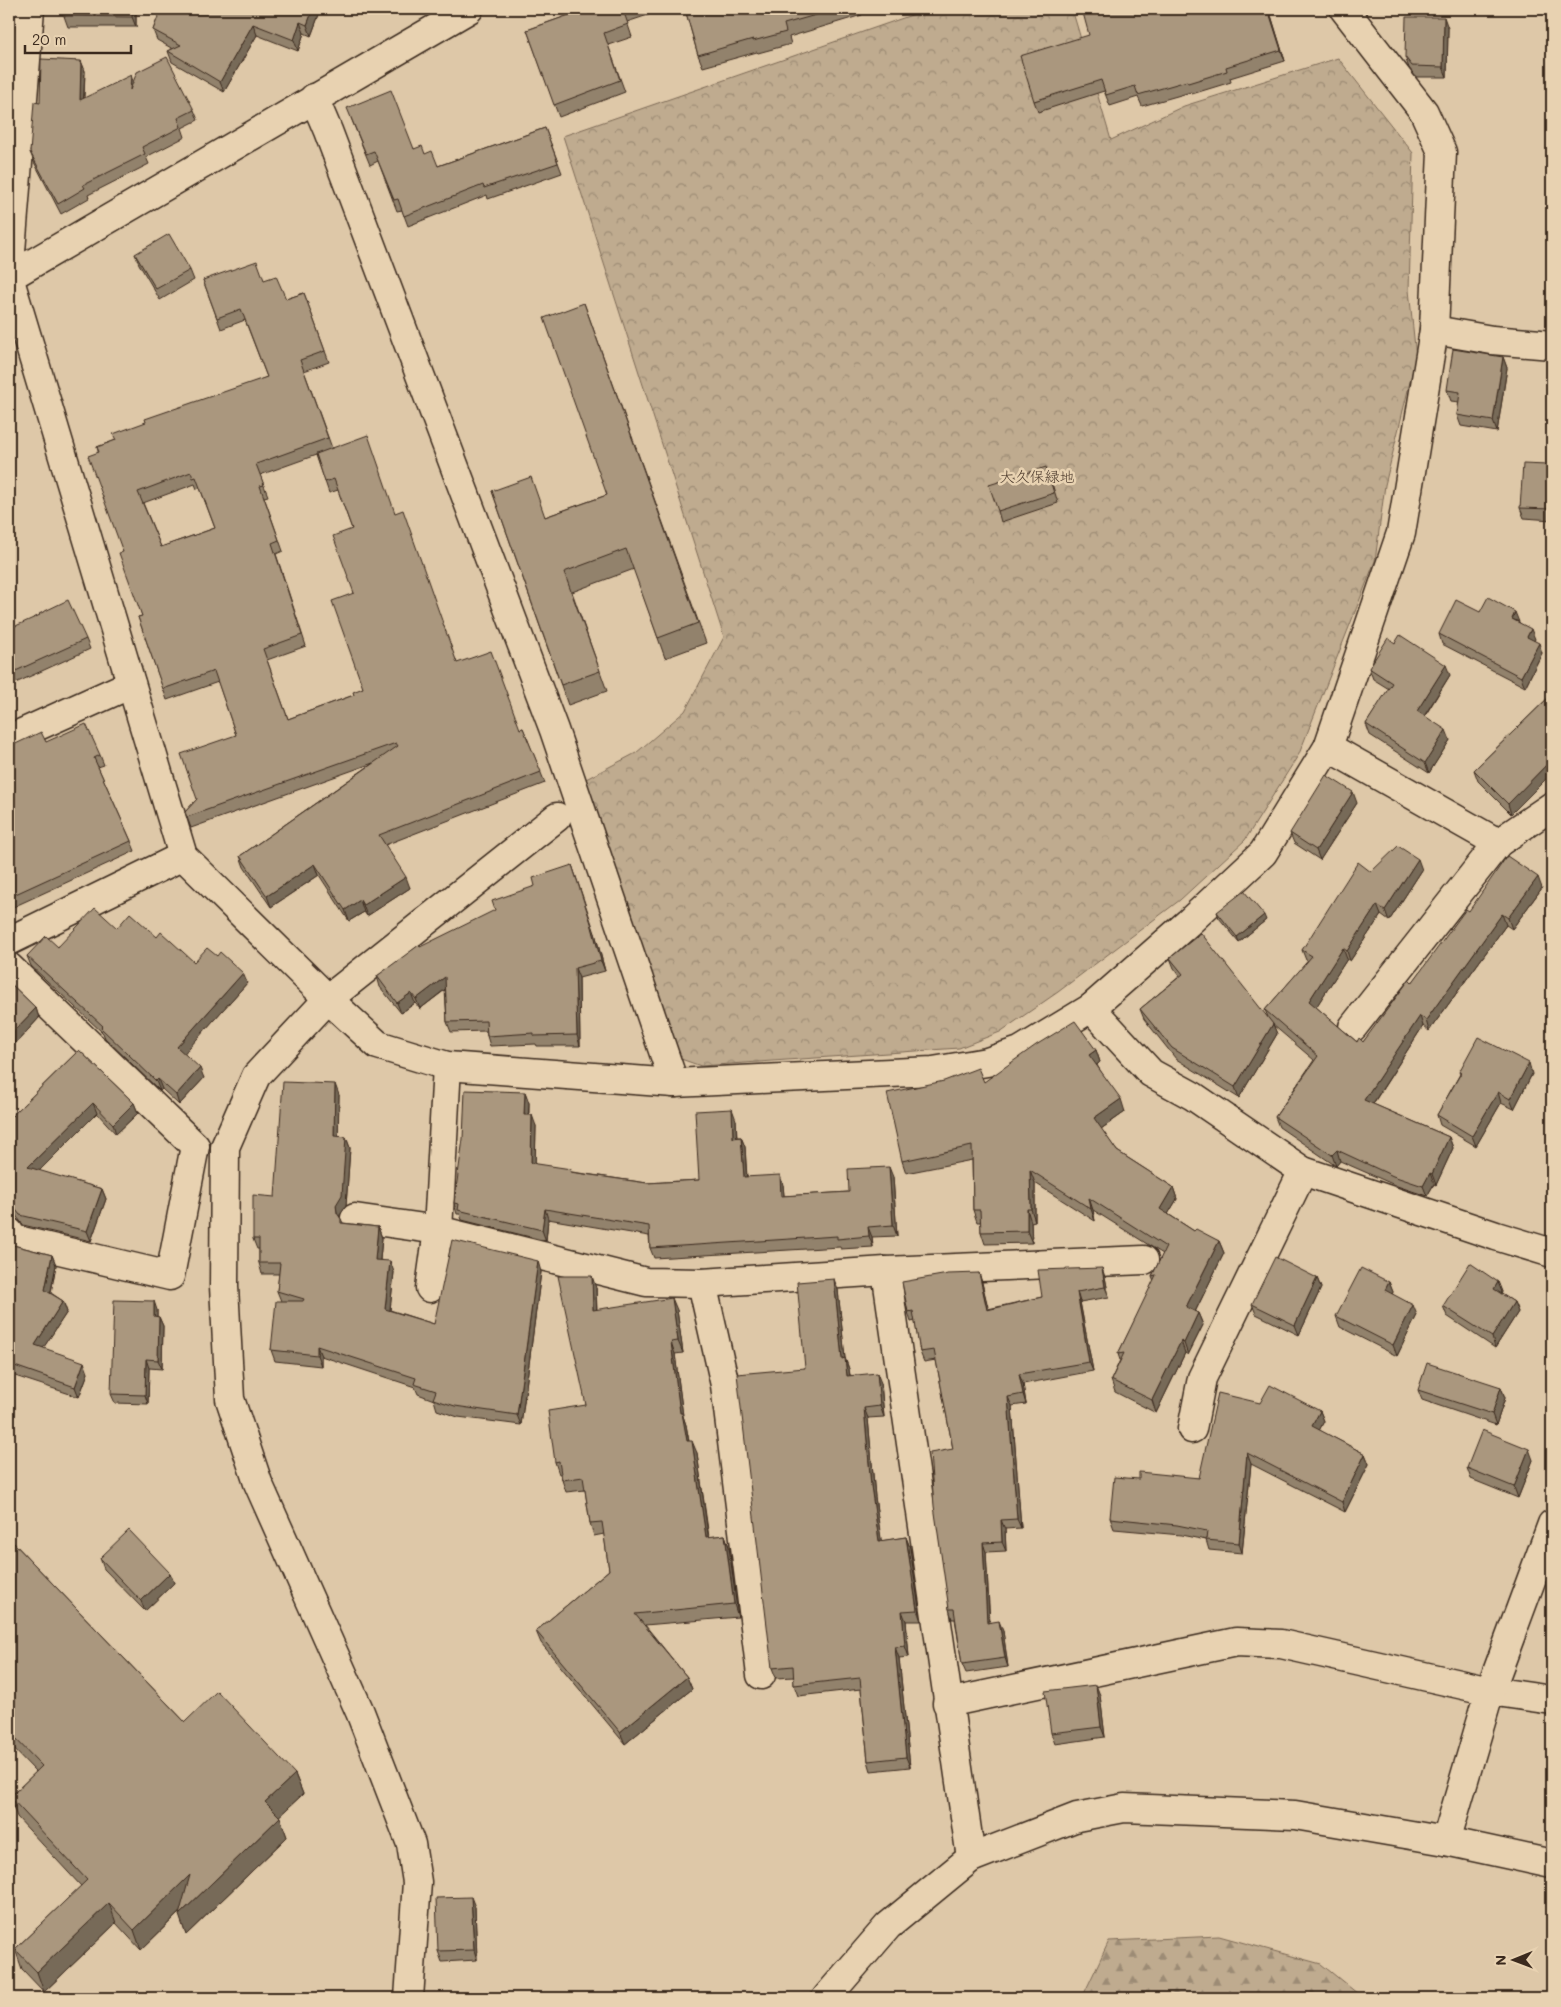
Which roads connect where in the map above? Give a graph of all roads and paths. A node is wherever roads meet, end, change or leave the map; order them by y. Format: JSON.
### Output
{"nodes":[{"id":1,"x":30,"y":9,"type":"edge"},
{"id":2,"x":469,"y":9,"type":"edge"},
{"id":3,"x":1344,"y":9,"type":"edge"},
{"id":4,"x":314,"y":98,"type":"junction"},
{"id":5,"x":9,"y":277,"type":"edge"},
{"id":6,"x":1434,"y":330,"type":"junction"},
{"id":7,"x":1552,"y":345,"type":"edge"},
{"id":8,"x":132,"y":684,"type":"junction"},
{"id":9,"x":9,"y":739,"type":"edge"},
{"id":10,"x":1328,"y":747,"type":"junction"},
{"id":11,"x":1552,"y":806,"type":"edge"},
{"id":12,"x":557,"y":817,"type":"dead end"},
{"id":13,"x":1498,"y":843,"type":"junction"},
{"id":14,"x":183,"y":856,"type":"junction"},
{"id":15,"x":9,"y":941,"type":"edge"},
{"id":16,"x":9,"y":967,"type":"edge"},
{"id":17,"x":328,"y":999,"type":"junction"},
{"id":18,"x":1091,"y":1008,"type":"junction"},
{"id":19,"x":1353,"y":1027,"type":"dead end"},
{"id":20,"x":446,"y":1066,"type":"junction"},
{"id":21,"x":674,"y":1083,"type":"junction"},
{"id":22,"x":1303,"y":1171,"type":"junction"},
{"id":23,"x":355,"y":1218,"type":"dead end"},
{"id":24,"x":438,"y":1230,"type":"junction"},
{"id":25,"x":9,"y":1232,"type":"edge"},
{"id":26,"x":1552,"y":1253,"type":"edge"},
{"id":27,"x":1144,"y":1260,"type":"dead end"},
{"id":28,"x":886,"y":1271,"type":"junction"},
{"id":29,"x":702,"y":1283,"type":"junction"},
{"id":30,"x":430,"y":1288,"type":"dead end"},
{"id":31,"x":1192,"y":1428,"type":"dead end"},
{"id":32,"x":1552,"y":1524,"type":"edge"},
{"id":33,"x":761,"y":1675,"type":"dead end"},
{"id":34,"x":1490,"y":1691,"type":"junction"},
{"id":35,"x":1552,"y":1700,"type":"edge"},
{"id":36,"x":947,"y":1703,"type":"junction"},
{"id":37,"x":1446,"y":1841,"type":"junction"},
{"id":38,"x":971,"y":1858,"type":"junction"},
{"id":39,"x":1552,"y":1864,"type":"edge"},
{"id":40,"x":409,"y":1998,"type":"edge"},
{"id":41,"x":826,"y":1998,"type":"edge"}],
"edges":[{"from":1,"to":5,"type":"street"},
{"from":2,"to":4,"type":"street"},
{"from":3,"to":6,"type":"street"},
{"from":4,"to":5,"type":"street"},
{"from":4,"to":21,"type":"street"},
{"from":5,"to":8,"type":"street"},
{"from":6,"to":7,"type":"street"},
{"from":6,"to":10,"type":"street"},
{"from":8,"to":9,"type":"street"},
{"from":8,"to":14,"type":"street"},
{"from":10,"to":13,"type":"street"},
{"from":10,"to":18,"type":"street"},
{"from":11,"to":13,"type":"street"},
{"from":12,"to":17,"type":"street"},
{"from":13,"to":19,"type":"street"},
{"from":14,"to":15,"type":"street"},
{"from":14,"to":17,"type":"street"},
{"from":16,"to":25,"type":"street"},
{"from":17,"to":20,"type":"street"},
{"from":17,"to":40,"type":"street"},
{"from":18,"to":21,"type":"street"},
{"from":18,"to":22,"type":"street"},
{"from":20,"to":21,"type":"street"},
{"from":20,"to":24,"type":"street"},
{"from":22,"to":26,"type":"street"},
{"from":22,"to":31,"type":"street"},
{"from":23,"to":24,"type":"street"},
{"from":24,"to":29,"type":"street"},
{"from":24,"to":30,"type":"street"},
{"from":27,"to":28,"type":"street"},
{"from":28,"to":29,"type":"street"},
{"from":28,"to":36,"type":"street"},
{"from":29,"to":33,"type":"street"},
{"from":32,"to":34,"type":"street"},
{"from":34,"to":35,"type":"street"},
{"from":34,"to":36,"type":"street"},
{"from":34,"to":37,"type":"street"},
{"from":36,"to":38,"type":"street"},
{"from":37,"to":38,"type":"street"},
{"from":37,"to":39,"type":"street"},
{"from":38,"to":41,"type":"street"}]}
